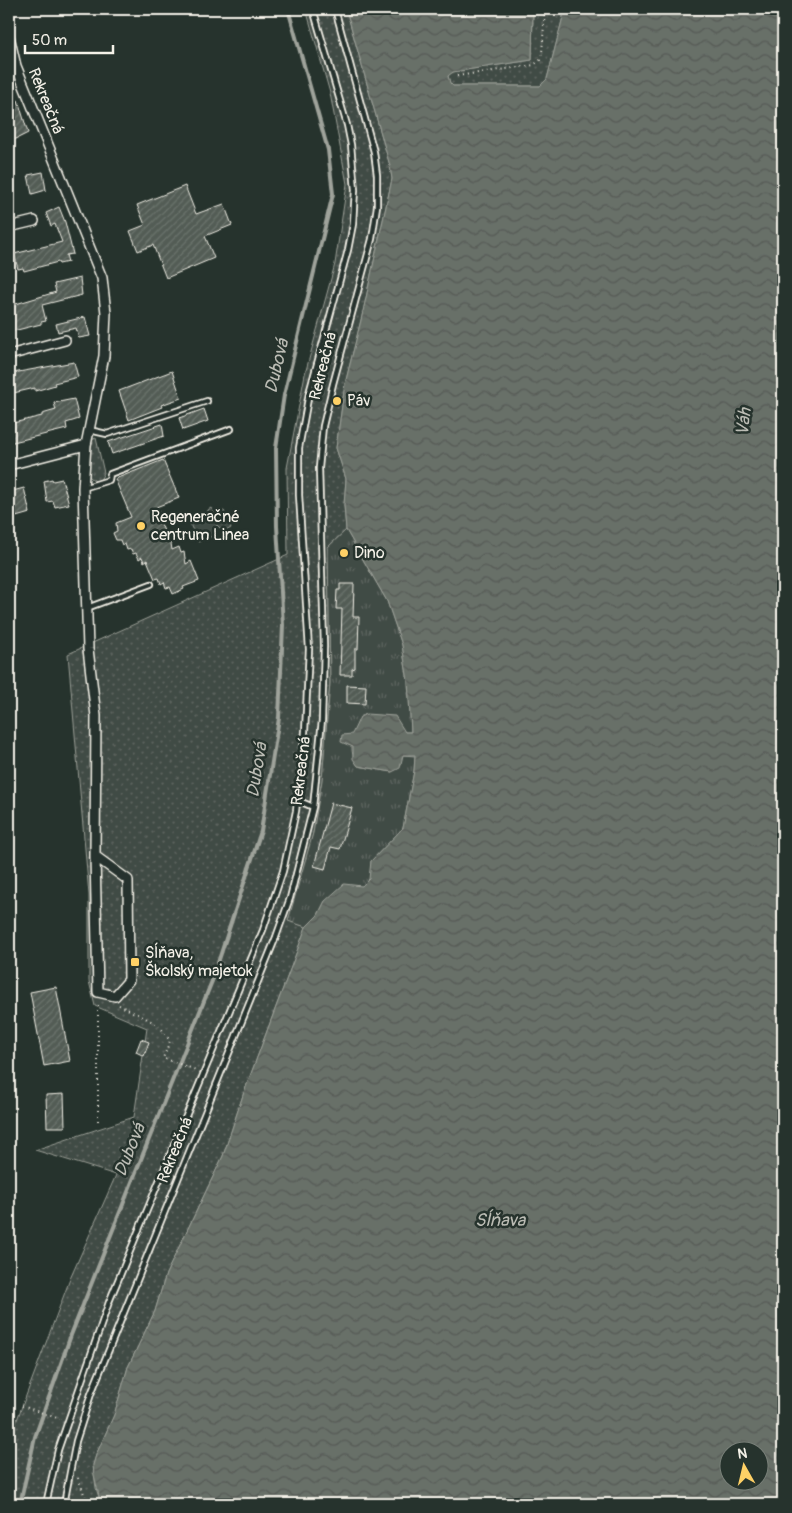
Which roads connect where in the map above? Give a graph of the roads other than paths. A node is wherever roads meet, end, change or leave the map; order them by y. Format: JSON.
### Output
{"nodes":[{"id":1,"x":313,"y":9,"type":"edge"},
{"id":2,"x":335,"y":9,"type":"edge"},
{"id":3,"x":9,"y":36,"type":"edge"},
{"id":4,"x":34,"y":221,"type":"dead end"},
{"id":5,"x":9,"y":227,"type":"edge"},
{"id":6,"x":65,"y":340,"type":"dead end"},
{"id":7,"x":9,"y":355,"type":"edge"},
{"id":8,"x":207,"y":401,"type":"dead end"},
{"id":9,"x":231,"y":429,"type":"dead end"},
{"id":10,"x":89,"y":430,"type":"junction"},
{"id":11,"x":86,"y":445,"type":"junction"},
{"id":12,"x":9,"y":465,"type":"edge"},
{"id":13,"x":83,"y":488,"type":"junction"},
{"id":14,"x":151,"y":584,"type":"dead end"},
{"id":15,"x":87,"y":608,"type":"junction"},
{"id":16,"x":297,"y":800,"type":"junction"},
{"id":17,"x":313,"y":807,"type":"junction"},
{"id":18,"x":95,"y":856,"type":"junction"},
{"id":19,"x":46,"y":1504,"type":"edge"},
{"id":20,"x":64,"y":1504,"type":"edge"}],
"edges":[{"from":1,"to":16,"type":"lane"},
{"from":2,"to":17,"type":"lane","name":"Rekreačná"},
{"from":3,"to":10,"type":"street","name":"Rekreačná"},
{"from":4,"to":5,"type":"street"},
{"from":6,"to":7,"type":"street"},
{"from":8,"to":10,"type":"lane"},
{"from":9,"to":13,"type":"lane"},
{"from":10,"to":11,"type":"street","name":"Rekreačná"},
{"from":11,"to":12,"type":"street"},
{"from":11,"to":13,"type":"street","name":"Rekreačná"},
{"from":13,"to":15,"type":"street","name":"Rekreačná"},
{"from":14,"to":15,"type":"lane"},
{"from":15,"to":18,"type":"street","name":"Rekreačná"},
{"from":16,"to":17,"type":"lane"},
{"from":16,"to":19,"type":"lane"},
{"from":17,"to":20,"type":"lane","name":"Rekreačná"},
{"from":18,"to":18,"type":"street","name":"Rekreačná"}]}
